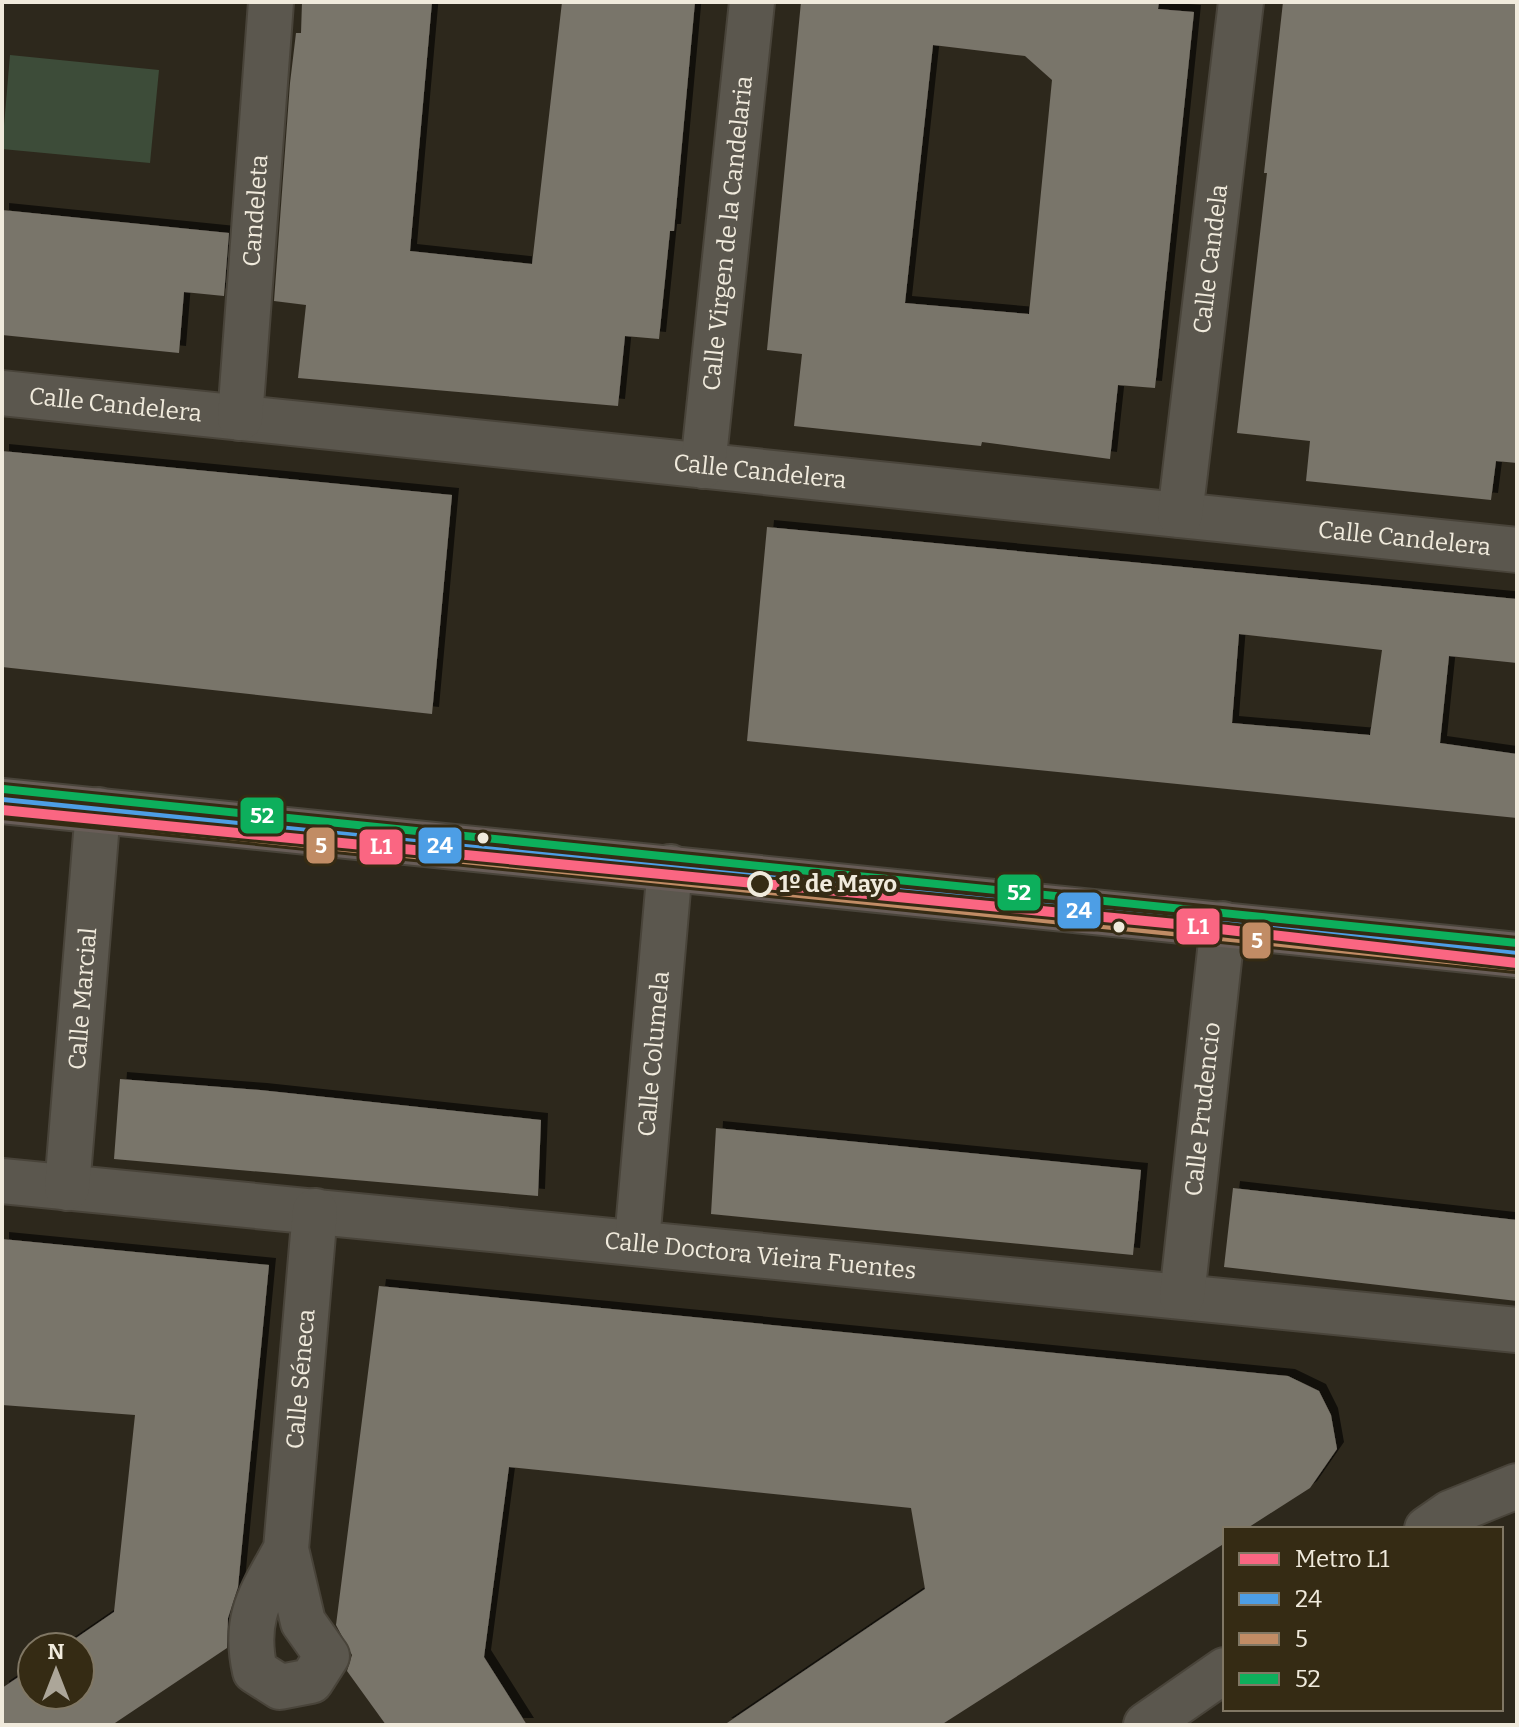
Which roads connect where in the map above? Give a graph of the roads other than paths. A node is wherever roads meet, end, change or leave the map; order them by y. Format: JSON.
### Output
{"nodes":[{"id":1,"x":271,"y":2,"type":"edge"},
{"id":2,"x":752,"y":2,"type":"edge"},
{"id":3,"x":1241,"y":2,"type":"edge"},
{"id":4,"x":2,"y":393,"type":"edge"},
{"id":5,"x":240,"y":418,"type":"junction"},
{"id":6,"x":703,"y":466,"type":"junction"},
{"id":7,"x":1180,"y":515,"type":"junction"},
{"id":8,"x":1517,"y":550,"type":"edge"},
{"id":9,"x":2,"y":801,"type":"edge"},
{"id":10,"x":98,"y":810,"type":"junction"},
{"id":11,"x":670,"y":867,"type":"junction"},
{"id":12,"x":1223,"y":924,"type":"junction"},
{"id":13,"x":1517,"y":955,"type":"edge"},
{"id":14,"x":2,"y":1181,"type":"edge"},
{"id":15,"x":67,"y":1188,"type":"junction"},
{"id":16,"x":315,"y":1211,"type":"junction"},
{"id":17,"x":637,"y":1241,"type":"junction"},
{"id":18,"x":1182,"y":1296,"type":"junction"},
{"id":19,"x":1517,"y":1330,"type":"edge"},
{"id":20,"x":1517,"y":1486,"type":"edge"},
{"id":21,"x":1430,"y":1527,"type":"edge"},
{"id":22,"x":286,"y":1549,"type":"dead end"},
{"id":23,"x":1223,"y":1671,"type":"edge"},
{"id":24,"x":1146,"y":1725,"type":"edge"}],
"edges":[{"from":1,"to":5,"type":"street","name":"Candeleta"},
{"from":2,"to":6,"type":"street","name":"Calle Virgen de la Candelaria"},
{"from":3,"to":7,"type":"street","name":"Calle Candela"},
{"from":4,"to":5,"type":"street","name":"Calle Candelera"},
{"from":5,"to":6,"type":"street","name":"Calle Candelera"},
{"from":6,"to":7,"type":"street","name":"Calle Candelera"},
{"from":7,"to":8,"type":"street","name":"Calle Candelera"},
{"from":9,"to":10,"type":"main road"},
{"from":10,"to":11,"type":"main road"},
{"from":10,"to":15,"type":"street","name":"Calle Marcial"},
{"from":11,"to":12,"type":"main road"},
{"from":11,"to":17,"type":"street","name":"Calle Columela"},
{"from":12,"to":13,"type":"main road"},
{"from":12,"to":18,"type":"street","name":"Calle Prudencio"},
{"from":14,"to":15,"type":"street","name":"Calle Doctora Vieira Fuentes"},
{"from":15,"to":16,"type":"street","name":"Calle Doctora Vieira Fuentes"},
{"from":16,"to":17,"type":"street","name":"Calle Doctora Vieira Fuentes"},
{"from":16,"to":22,"type":"street","name":"Calle Séneca"},
{"from":17,"to":18,"type":"street","name":"Calle Doctora Vieira Fuentes"},
{"from":18,"to":19,"type":"street","name":"Calle Doctora Vieira Fuentes"},
{"from":20,"to":21,"type":"street"},
{"from":23,"to":24,"type":"street"}]}
